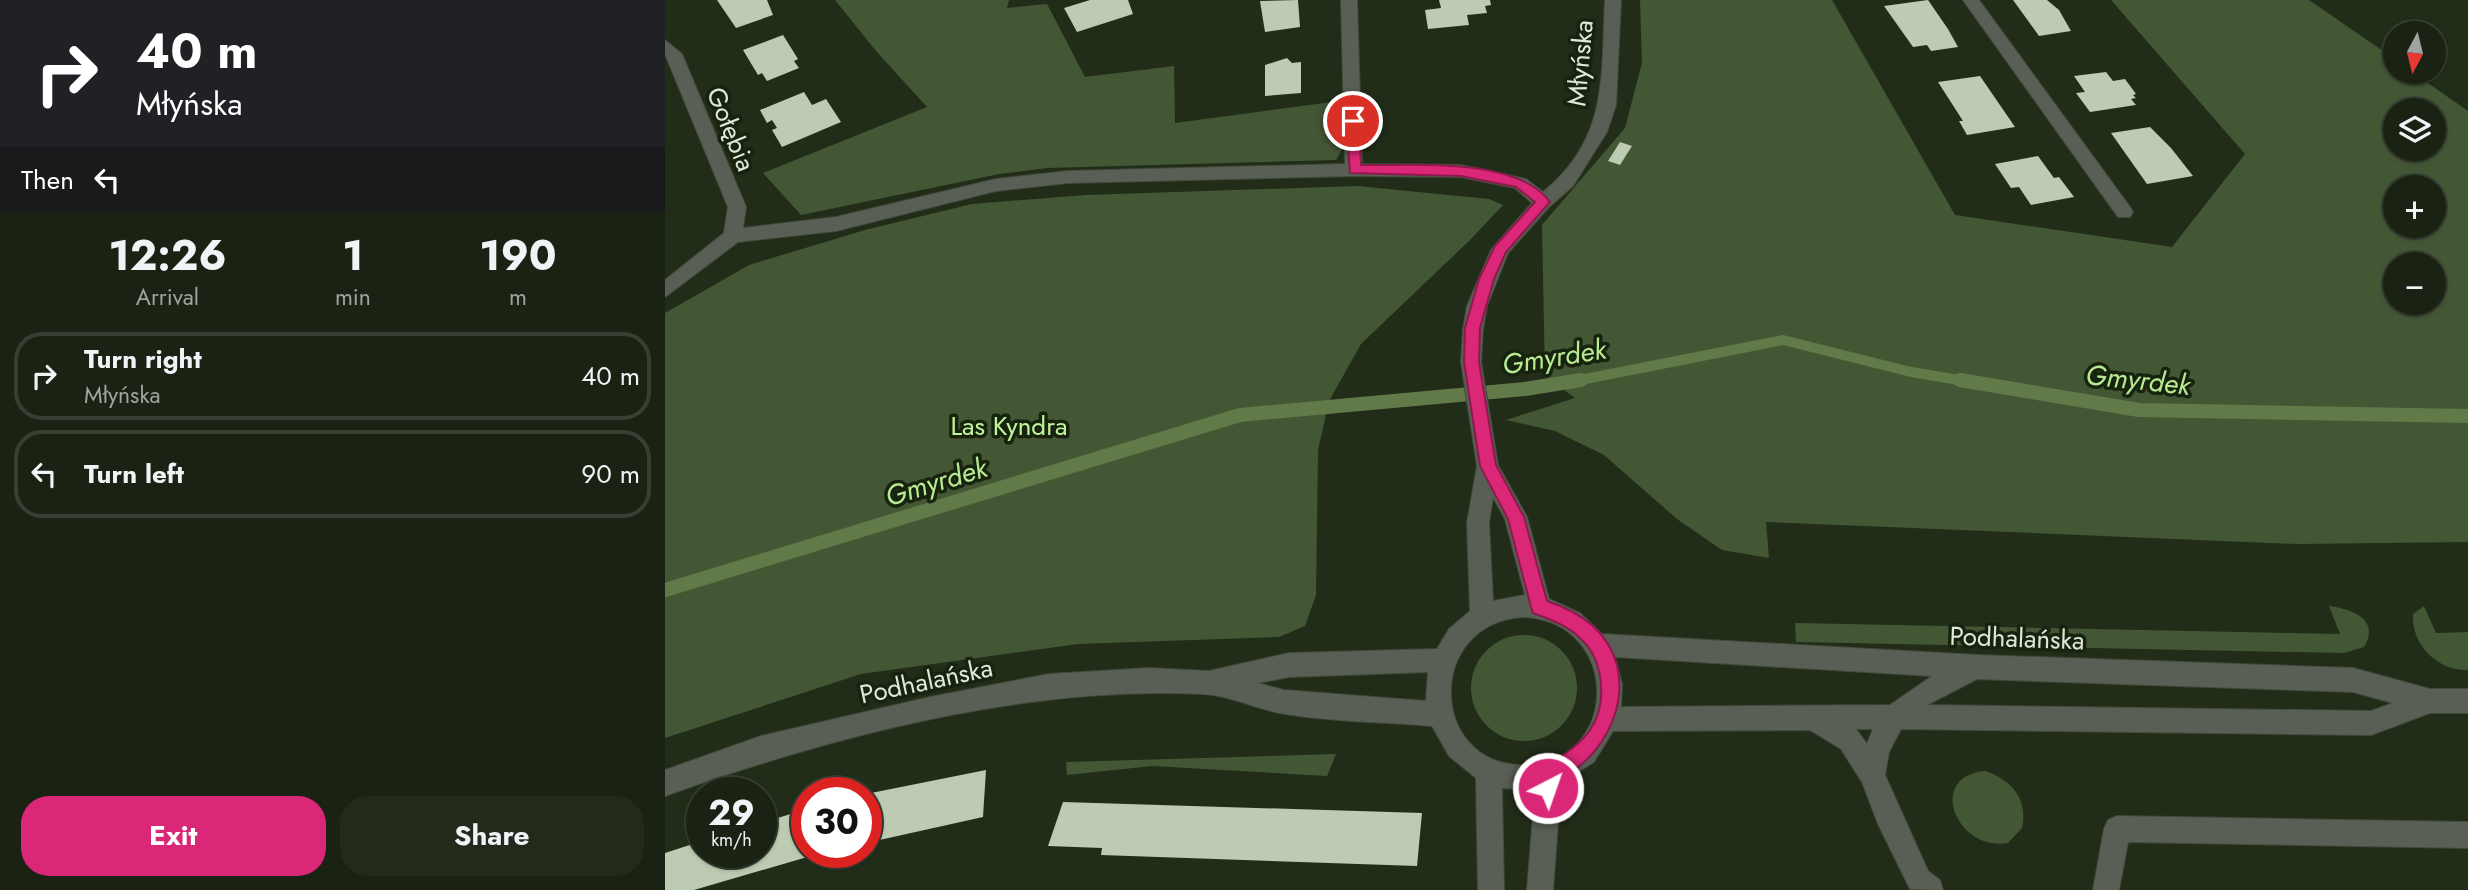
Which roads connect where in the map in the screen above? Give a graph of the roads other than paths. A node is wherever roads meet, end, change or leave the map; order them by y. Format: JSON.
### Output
{"nodes":[{"id":1,"x":1349,"y":0,"type":"edge"},
{"id":2,"x":1613,"y":0,"type":"edge"},
{"id":3,"x":1971,"y":0,"type":"edge"},
{"id":4,"x":665,"y":45,"type":"edge"},
{"id":5,"x":1354,"y":170,"type":"junction"},
{"id":6,"x":1543,"y":202,"type":"junction"},
{"id":7,"x":2124,"y":212,"type":"dead end"},
{"id":8,"x":733,"y":236,"type":"junction"},
{"id":9,"x":665,"y":290,"type":"edge"},
{"id":10,"x":1488,"y":466,"type":"junction"},
{"id":11,"x":1540,"y":607,"type":"junction"},
{"id":12,"x":1482,"y":617,"type":"junction"},
{"id":13,"x":1598,"y":645,"type":"junction"},
{"id":14,"x":1443,"y":660,"type":"junction"},
{"id":15,"x":1978,"y":667,"type":"junction"},
{"id":16,"x":1207,"y":682,"type":"junction"},
{"id":17,"x":2430,"y":701,"type":"junction"},
{"id":18,"x":2468,"y":701,"type":"edge"},
{"id":19,"x":1439,"y":713,"type":"junction"},
{"id":20,"x":1812,"y":717,"type":"junction"},
{"id":21,"x":1893,"y":717,"type":"junction"},
{"id":22,"x":1606,"y":719,"type":"junction"},
{"id":23,"x":1489,"y":771,"type":"junction"},
{"id":24,"x":1549,"y":773,"type":"junction"},
{"id":25,"x":1873,"y":775,"type":"junction"},
{"id":26,"x":665,"y":783,"type":"edge"},
{"id":27,"x":2468,"y":835,"type":"edge"},
{"id":28,"x":1491,"y":890,"type":"edge"},
{"id":29,"x":1540,"y":890,"type":"edge"},
{"id":30,"x":1930,"y":890,"type":"edge"},
{"id":31,"x":2106,"y":890,"type":"edge"}],
"edges":[{"from":1,"to":5,"type":"street"},
{"from":2,"to":6,"type":"street","name":"Młyńska"},
{"from":3,"to":7,"type":"street"},
{"from":4,"to":8,"type":"street","name":"Gołębia"},
{"from":5,"to":6,"type":"street"},
{"from":5,"to":8,"type":"street"},
{"from":6,"to":10,"type":"street","name":"Młyńska"},
{"from":8,"to":9,"type":"street"},
{"from":10,"to":11,"type":"street","name":"Młyńska"},
{"from":10,"to":12,"type":"street","name":"Młyńska"},
{"from":11,"to":12,"type":"street"},
{"from":11,"to":13,"type":"street"},
{"from":12,"to":14,"type":"street"},
{"from":13,"to":15,"type":"street","name":"Podhalańska"},
{"from":13,"to":22,"type":"street"},
{"from":14,"to":16,"type":"street","name":"Podhalańska"},
{"from":14,"to":19,"type":"street"},
{"from":15,"to":17,"type":"street","name":"Podhalańska"},
{"from":15,"to":21,"type":"street"},
{"from":16,"to":19,"type":"street","name":"Podhalańska"},
{"from":16,"to":26,"type":"street","name":"Podhalańska"},
{"from":17,"to":18,"type":"street","name":"Podhalańska"},
{"from":17,"to":21,"type":"street","name":"Podhalańska"},
{"from":19,"to":23,"type":"street"},
{"from":20,"to":21,"type":"street","name":"Podhalańska"},
{"from":20,"to":22,"type":"street","name":"Podhalańska"},
{"from":20,"to":25,"type":"street"},
{"from":21,"to":25,"type":"street"},
{"from":22,"to":24,"type":"street"},
{"from":23,"to":24,"type":"street"},
{"from":23,"to":28,"type":"street"},
{"from":24,"to":29,"type":"street"},
{"from":25,"to":30,"type":"street"},
{"from":27,"to":31,"type":"street"}]}
